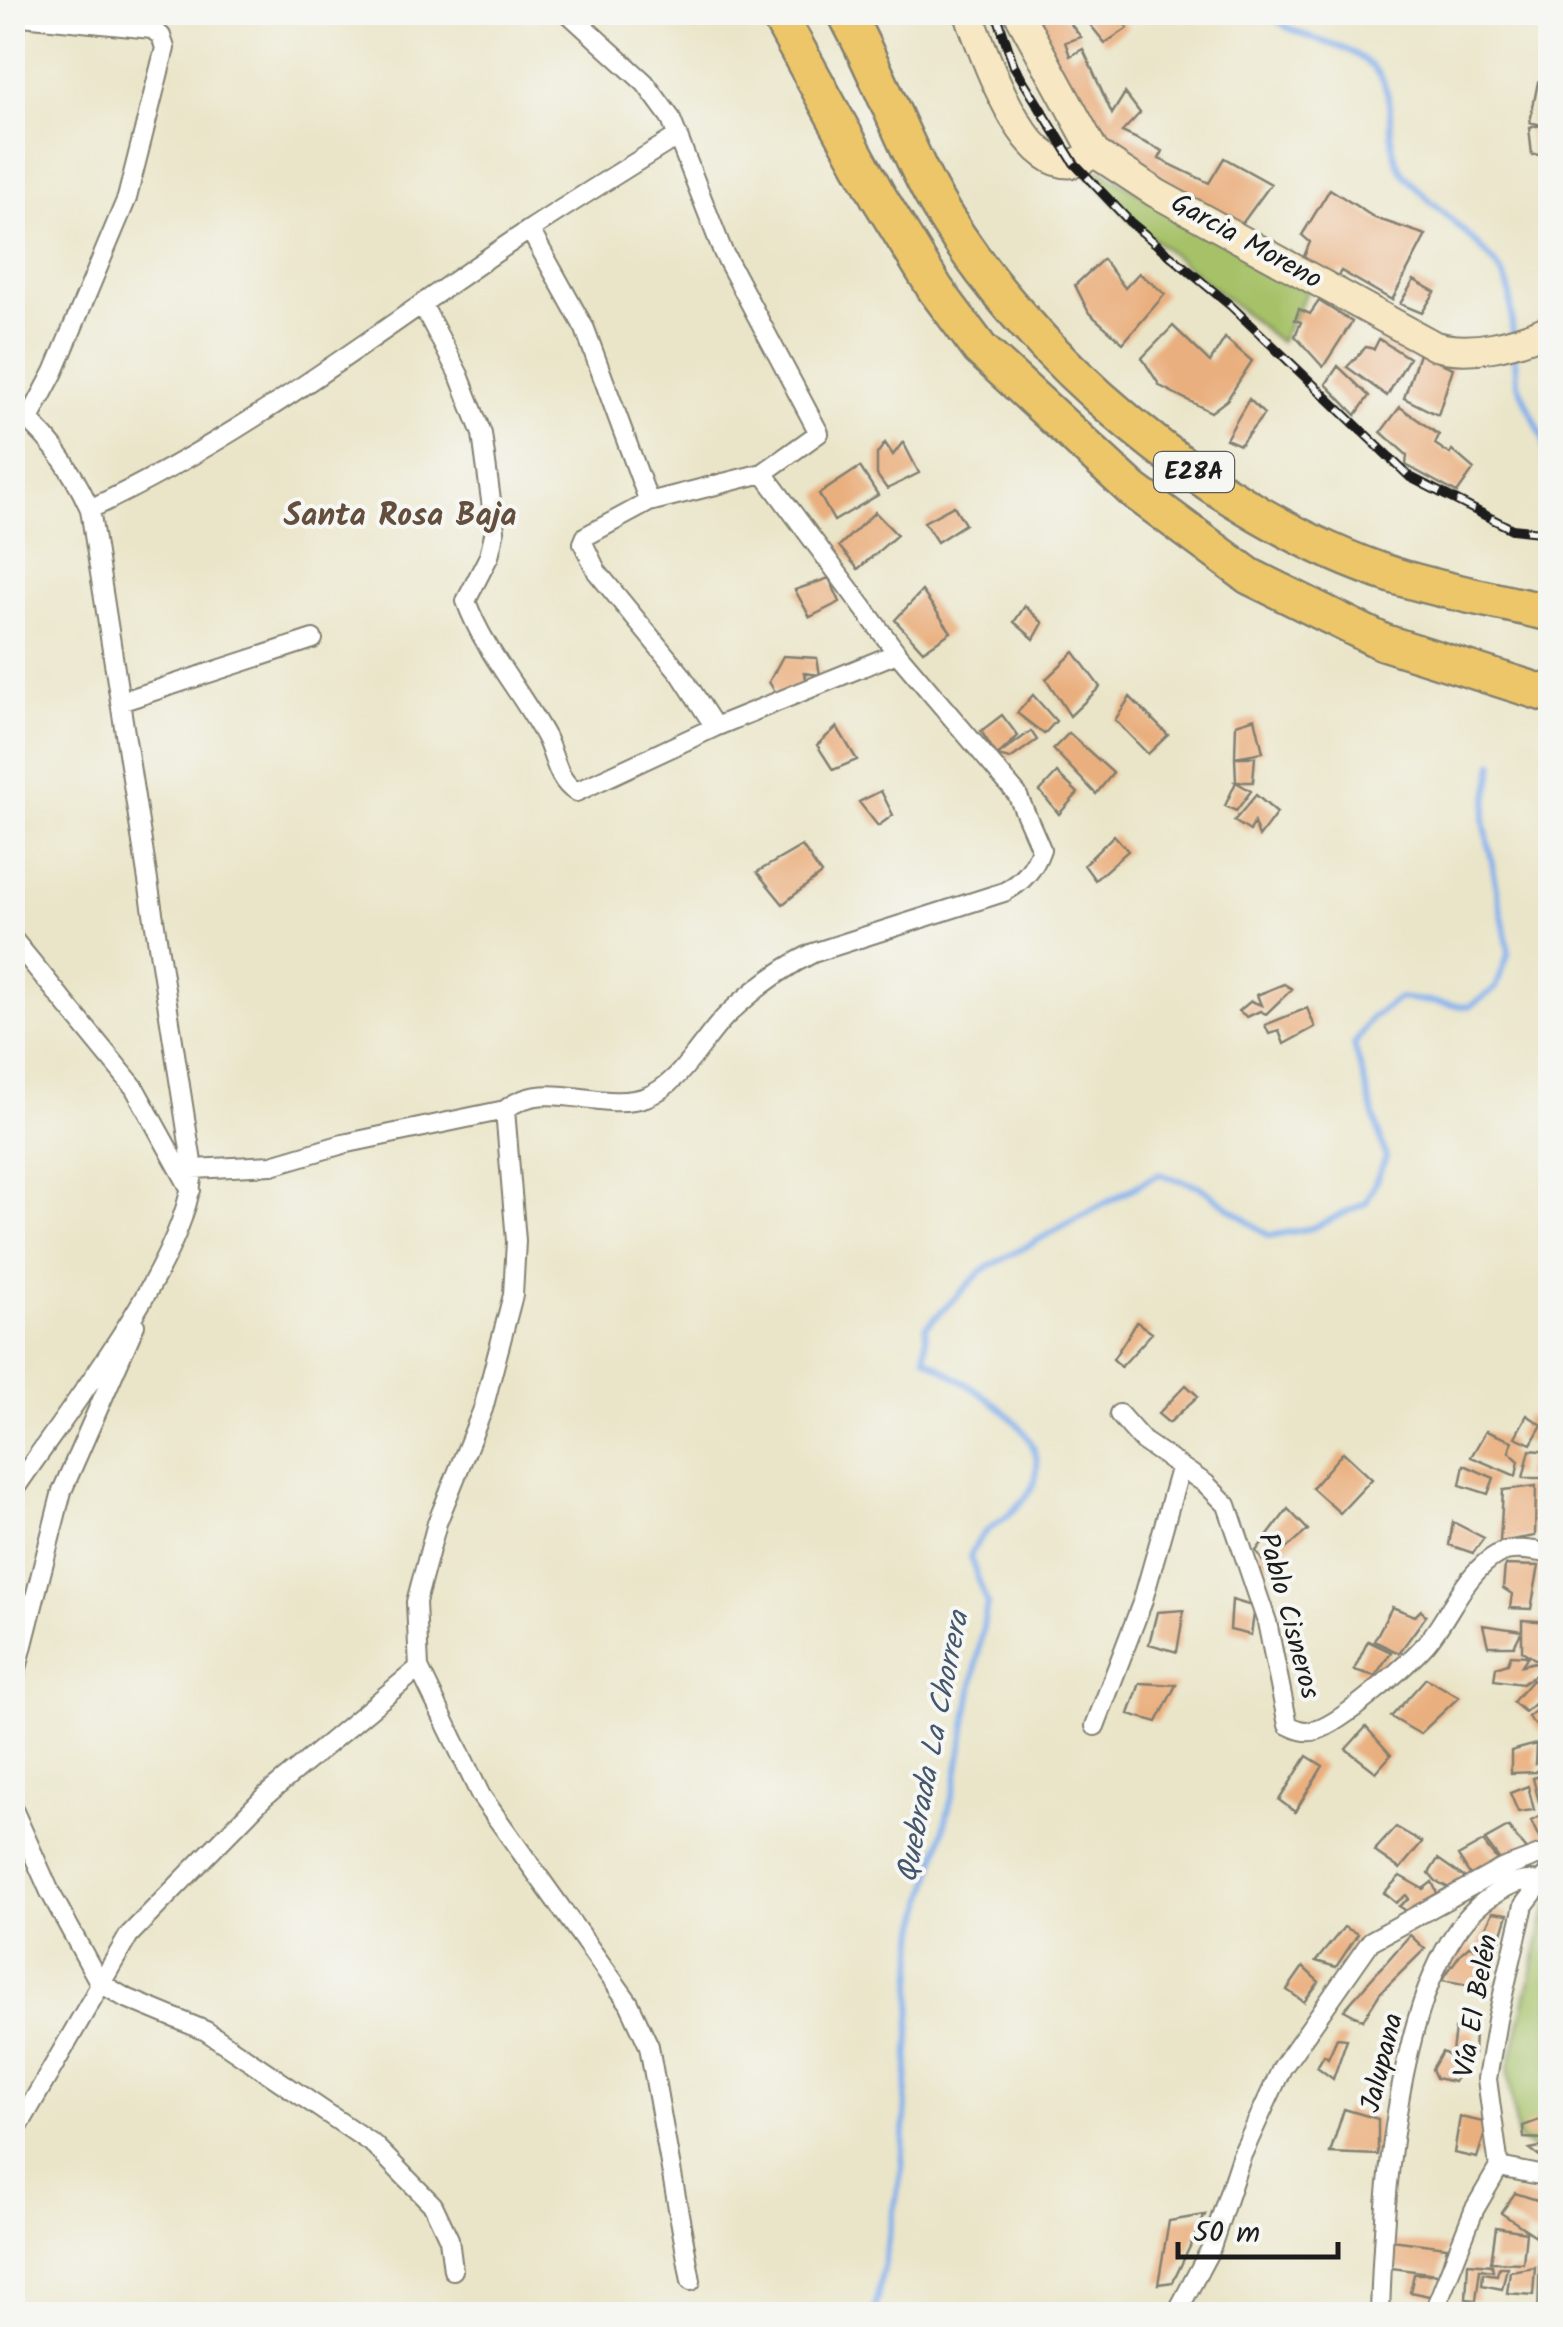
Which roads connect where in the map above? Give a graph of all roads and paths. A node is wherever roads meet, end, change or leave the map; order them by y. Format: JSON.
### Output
{"nodes":[{"id":1,"x":567,"y":12,"type":"edge"},
{"id":2,"x":777,"y":12,"type":"edge"},
{"id":3,"x":845,"y":12,"type":"edge"},
{"id":4,"x":968,"y":12,"type":"edge"},
{"id":5,"x":1018,"y":12,"type":"edge"},
{"id":6,"x":12,"y":15,"type":"edge"},
{"id":7,"x":678,"y":136,"type":"junction"},
{"id":8,"x":1094,"y":153,"type":"junction"},
{"id":9,"x":530,"y":230,"type":"junction"},
{"id":10,"x":422,"y":304,"type":"junction"},
{"id":11,"x":1538,"y":334,"type":"edge"},
{"id":12,"x":12,"y":407,"type":"edge"},
{"id":13,"x":29,"y":419,"type":"junction"},
{"id":14,"x":763,"y":474,"type":"junction"},
{"id":15,"x":648,"y":502,"type":"junction"},
{"id":16,"x":90,"y":508,"type":"junction"},
{"id":17,"x":1550,"y":613,"type":"edge"},
{"id":18,"x":313,"y":639,"type":"dead end"},
{"id":19,"x":897,"y":653,"type":"junction"},
{"id":20,"x":1550,"y":695,"type":"edge"},
{"id":21,"x":120,"y":702,"type":"junction"},
{"id":22,"x":716,"y":727,"type":"junction"},
{"id":23,"x":12,"y":938,"type":"edge"},
{"id":24,"x":504,"y":1110,"type":"junction"},
{"id":25,"x":193,"y":1170,"type":"junction"},
{"id":26,"x":192,"y":1192,"type":"junction"},
{"id":27,"x":150,"y":1290,"type":"junction"},
{"id":28,"x":1120,"y":1414,"type":"dead end"},
{"id":29,"x":1180,"y":1468,"type":"junction"},
{"id":30,"x":12,"y":1492,"type":"edge"},
{"id":31,"x":1550,"y":1554,"type":"edge"},
{"id":32,"x":419,"y":1668,"type":"junction"},
{"id":33,"x":12,"y":1688,"type":"edge"},
{"id":34,"x":1096,"y":1726,"type":"dead end"},
{"id":35,"x":12,"y":1807,"type":"edge"},
{"id":36,"x":1550,"y":1850,"type":"edge"},
{"id":37,"x":1544,"y":1877,"type":"edge"},
{"id":38,"x":99,"y":1982,"type":"junction"},
{"id":39,"x":12,"y":2136,"type":"edge"},
{"id":40,"x":1499,"y":2167,"type":"junction"},
{"id":41,"x":1550,"y":2177,"type":"edge"},
{"id":42,"x":1550,"y":2219,"type":"edge"},
{"id":43,"x":454,"y":2270,"type":"dead end"},
{"id":44,"x":691,"y":2281,"type":"dead end"},
{"id":45,"x":1176,"y":2314,"type":"edge"},
{"id":46,"x":1380,"y":2314,"type":"edge"},
{"id":47,"x":1433,"y":2314,"type":"edge"},
{"id":48,"x":1548,"y":2314,"type":"edge"}],
"edges":[{"from":1,"to":7,"type":"street"},
{"from":2,"to":20,"type":"highway","number":"E28A"},
{"from":3,"to":17,"type":"highway","number":"E28A"},
{"from":4,"to":8,"type":"street"},
{"from":5,"to":8,"type":"street"},
{"from":6,"to":13,"type":"street"},
{"from":7,"to":9,"type":"street"},
{"from":7,"to":14,"type":"street"},
{"from":8,"to":11,"type":"street","name":"Garcia Moreno"},
{"from":9,"to":10,"type":"street"},
{"from":9,"to":15,"type":"street"},
{"from":10,"to":16,"type":"street"},
{"from":10,"to":22,"type":"street"},
{"from":12,"to":13,"type":"street"},
{"from":13,"to":16,"type":"street"},
{"from":14,"to":15,"type":"street"},
{"from":14,"to":19,"type":"street"},
{"from":15,"to":22,"type":"street"},
{"from":16,"to":21,"type":"street"},
{"from":18,"to":21,"type":"street"},
{"from":19,"to":22,"type":"street"},
{"from":19,"to":24,"type":"street"},
{"from":21,"to":25,"type":"street"},
{"from":23,"to":26,"type":"street"},
{"from":24,"to":25,"type":"street"},
{"from":24,"to":32,"type":"street"},
{"from":25,"to":26,"type":"street"},
{"from":26,"to":27,"type":"street"},
{"from":27,"to":30,"type":"street"},
{"from":27,"to":33,"type":"street"},
{"from":28,"to":29,"type":"street","name":"Pablo Cisneros"},
{"from":29,"to":31,"type":"street","name":"Pablo Cisneros"},
{"from":29,"to":34,"type":"street"},
{"from":32,"to":38,"type":"street"},
{"from":32,"to":44,"type":"street"},
{"from":35,"to":38,"type":"street"},
{"from":36,"to":45,"type":"street"},
{"from":37,"to":40,"type":"street","name":"Vía El Belén"},
{"from":37,"to":46,"type":"street","name":"Jalupana"},
{"from":38,"to":39,"type":"street"},
{"from":38,"to":43,"type":"street"},
{"from":40,"to":41,"type":"street"},
{"from":40,"to":47,"type":"street"},
{"from":42,"to":48,"type":"street"}]}
